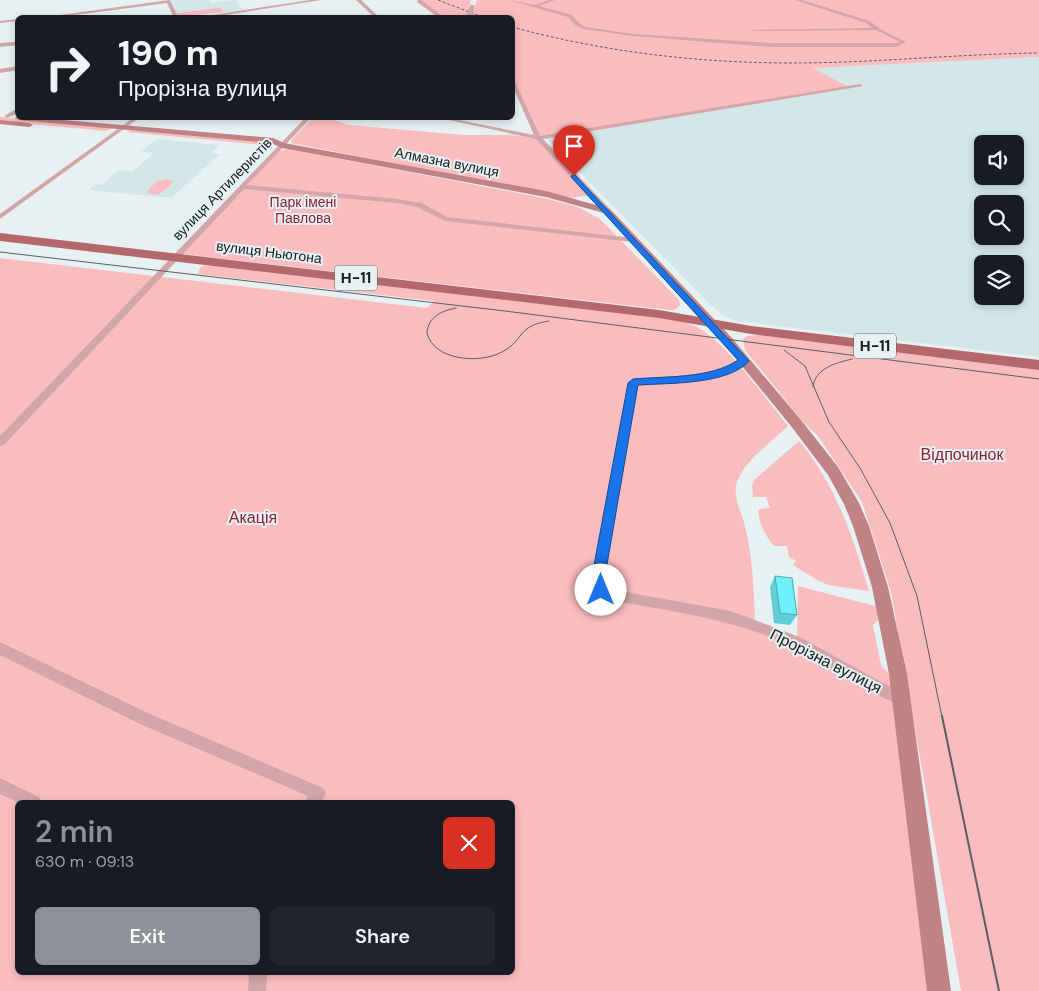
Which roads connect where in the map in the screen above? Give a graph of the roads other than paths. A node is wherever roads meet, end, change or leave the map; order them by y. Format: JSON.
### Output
{"nodes":[{"id":1,"x":168,"y":0,"type":"edge"},
{"id":2,"x":319,"y":0,"type":"edge"},
{"id":3,"x":358,"y":0,"type":"edge"},
{"id":4,"x":474,"y":0,"type":"edge"},
{"id":5,"x":511,"y":0,"type":"edge"},
{"id":6,"x":552,"y":0,"type":"edge"},
{"id":7,"x":797,"y":0,"type":"edge"},
{"id":8,"x":419,"y":1,"type":"edge"},
{"id":9,"x":82,"y":3,"type":"dead end"},
{"id":10,"x":535,"y":6,"type":"junction"},
{"id":11,"x":85,"y":12,"type":"junction"},
{"id":12,"x":62,"y":15,"type":"edge"},
{"id":13,"x":176,"y":15,"type":"edge"},
{"id":14,"x":215,"y":15,"type":"edge"},
{"id":15,"x":375,"y":15,"type":"edge"},
{"id":16,"x":439,"y":15,"type":"edge"},
{"id":17,"x":469,"y":15,"type":"edge"},
{"id":18,"x":15,"y":20,"type":"edge"},
{"id":19,"x":0,"y":22,"type":"edge"},
{"id":20,"x":876,"y":29,"type":"junction"},
{"id":21,"x":754,"y":30,"type":"dead end"},
{"id":22,"x":15,"y":42,"type":"edge"},
{"id":23,"x":0,"y":45,"type":"edge"},
{"id":24,"x":15,"y":68,"type":"edge"},
{"id":25,"x":0,"y":71,"type":"edge"},
{"id":26,"x":860,"y":86,"type":"dead end"},
{"id":27,"x":515,"y":92,"type":"edge"},
{"id":28,"x":15,"y":112,"type":"edge"},
{"id":29,"x":15,"y":117,"type":"edge"},
{"id":30,"x":2,"y":118,"type":"edge"},
{"id":31,"x":15,"y":119,"type":"edge"},
{"id":32,"x":21,"y":120,"type":"edge"},
{"id":33,"x":41,"y":120,"type":"edge"},
{"id":34,"x":133,"y":120,"type":"edge"},
{"id":35,"x":306,"y":120,"type":"edge"},
{"id":36,"x":452,"y":120,"type":"edge"},
{"id":37,"x":118,"y":130,"type":"junction"},
{"id":38,"x":538,"y":138,"type":"junction"},
{"id":39,"x":282,"y":145,"type":"junction"},
{"id":40,"x":242,"y":187,"type":"junction"},
{"id":41,"x":607,"y":211,"type":"junction"},
{"id":42,"x":0,"y":217,"type":"edge"},
{"id":43,"x":0,"y":237,"type":"edge"},
{"id":44,"x":633,"y":240,"type":"junction"},
{"id":45,"x":174,"y":257,"type":"junction"},
{"id":46,"x":712,"y":324,"type":"junction"},
{"id":47,"x":744,"y":361,"type":"junction"},
{"id":48,"x":1039,"y":365,"type":"edge"},
{"id":49,"x":0,"y":442,"type":"edge"},
{"id":50,"x":0,"y":648,"type":"edge"},
{"id":51,"x":900,"y":698,"type":"junction"},
{"id":52,"x":0,"y":786,"type":"edge"},
{"id":53,"x":30,"y":800,"type":"edge"},
{"id":54,"x":314,"y":800,"type":"edge"},
{"id":55,"x":258,"y":975,"type":"edge"},
{"id":56,"x":258,"y":991,"type":"edge"},
{"id":57,"x":939,"y":991,"type":"edge"}],
"edges":[{"from":1,"to":11,"type":"street"},
{"from":1,"to":13,"type":"street"},
{"from":2,"to":14,"type":"street"},
{"from":3,"to":15,"type":"street"},
{"from":4,"to":17,"type":"street","bridge":true},
{"from":5,"to":10,"type":"street"},
{"from":6,"to":10,"type":"street"},
{"from":7,"to":20,"type":"street"},
{"from":8,"to":16,"type":"street"},
{"from":9,"to":11,"type":"street"},
{"from":10,"to":20,"type":"street"},
{"from":11,"to":12,"type":"street"},
{"from":18,"to":19,"type":"street"},
{"from":20,"to":21,"type":"street"},
{"from":22,"to":23,"type":"street"},
{"from":24,"to":25,"type":"street"},
{"from":26,"to":38,"type":"street"},
{"from":27,"to":38,"type":"street","name":"Прорізна вулиця"},
{"from":28,"to":30,"type":"street"},
{"from":29,"to":30,"type":"street","name":"Алмазна вулиця"},
{"from":30,"to":31,"type":"street","name":"Алмазна вулиця"},
{"from":32,"to":37,"type":"street","name":"Алмазна вулиця"},
{"from":33,"to":37,"type":"street","name":"Алмазна вулиця"},
{"from":34,"to":37,"type":"street"},
{"from":35,"to":39,"type":"street","name":"вулиця Артилеристів"},
{"from":36,"to":38,"type":"street"},
{"from":37,"to":39,"type":"street","name":"Алмазна вулиця"},
{"from":37,"to":42,"type":"street"},
{"from":38,"to":41,"type":"street","name":"Прорізна вулиця"},
{"from":39,"to":40,"type":"street","name":"вулиця Артилеристів"},
{"from":39,"to":41,"type":"street","name":"Алмазна вулиця"},
{"from":40,"to":44,"type":"street"},
{"from":40,"to":45,"type":"street","name":"вулиця Артилеристів"},
{"from":41,"to":44,"type":"street","name":"Прорізна вулиця"},
{"from":43,"to":45,"type":"main road","name":"вулиця Ньютона","number":"Н-11"},
{"from":44,"to":46,"type":"street","name":"Прорізна вулиця"},
{"from":45,"to":46,"type":"main road","name":"вулиця Ньютона","number":"Н-11"},
{"from":45,"to":49,"type":"street","name":"вулиця Артилеристів"},
{"from":46,"to":47,"type":"street","name":"Прорізна вулиця"},
{"from":46,"to":48,"type":"main road","number":"Н-11"},
{"from":47,"to":51,"type":"street","name":"Прорізна вулиця"},
{"from":47,"to":51,"type":"street","name":"Прорізна вулиця"},
{"from":50,"to":54,"type":"street"},
{"from":51,"to":57,"type":"street","name":"Прорізна вулиця"},
{"from":52,"to":53,"type":"street"},
{"from":55,"to":56,"type":"street"}]}
